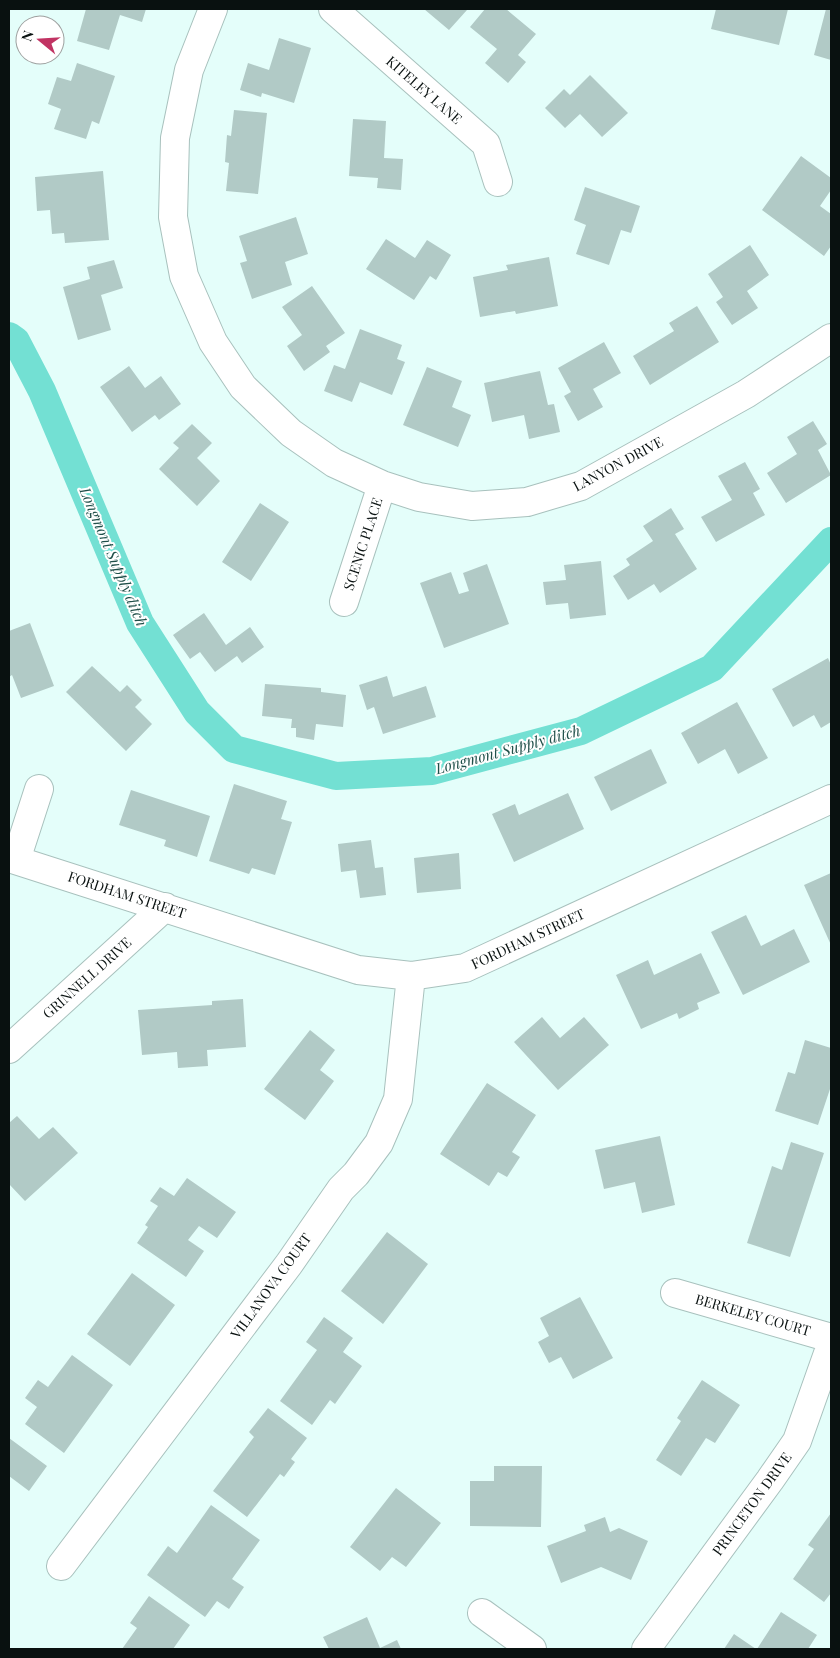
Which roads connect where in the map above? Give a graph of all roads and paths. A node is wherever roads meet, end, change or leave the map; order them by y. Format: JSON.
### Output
{"nodes":[{"id":1,"x":213,"y":9,"type":"edge"},
{"id":2,"x":332,"y":9,"type":"edge"},
{"id":3,"x":498,"y":182,"type":"dead end"},
{"id":4,"x":831,"y":338,"type":"edge"},
{"id":5,"x":382,"y":485,"type":"junction"},
{"id":6,"x":344,"y":602,"type":"dead end"},
{"id":7,"x":39,"y":789,"type":"dead end"},
{"id":8,"x":831,"y":799,"type":"edge"},
{"id":9,"x":12,"y":859,"type":"edge"},
{"id":10,"x":166,"y":907,"type":"junction"},
{"id":11,"x":411,"y":976,"type":"junction"},
{"id":12,"x":9,"y":1049,"type":"edge"},
{"id":13,"x":675,"y":1293,"type":"dead end"},
{"id":14,"x":831,"y":1338,"type":"edge"},
{"id":15,"x":831,"y":1345,"type":"edge"},
{"id":16,"x":61,"y":1566,"type":"dead end"},
{"id":17,"x":482,"y":1613,"type":"dead end"},
{"id":18,"x":532,"y":1649,"type":"edge"},
{"id":19,"x":646,"y":1649,"type":"edge"}],
"edges":[{"from":1,"to":5,"type":"street","name":"LANYON DRIVE"},
{"from":2,"to":3,"type":"street","name":"KITELEY LANE"},
{"from":4,"to":5,"type":"street","name":"LANYON DRIVE"},
{"from":5,"to":6,"type":"street","name":"SCENIC PLACE"},
{"from":7,"to":9,"type":"street"},
{"from":8,"to":11,"type":"street","name":"FORDHAM STREET"},
{"from":9,"to":10,"type":"street","name":"FORDHAM STREET"},
{"from":10,"to":11,"type":"street","name":"FORDHAM STREET"},
{"from":10,"to":12,"type":"street","name":"GRINNELL DRIVE"},
{"from":11,"to":16,"type":"street","name":"VILLANOVA COURT"},
{"from":13,"to":14,"type":"street","name":"BERKELEY COURT"},
{"from":15,"to":19,"type":"street","name":"PRINCETON DRIVE"},
{"from":17,"to":18,"type":"street"}]}
